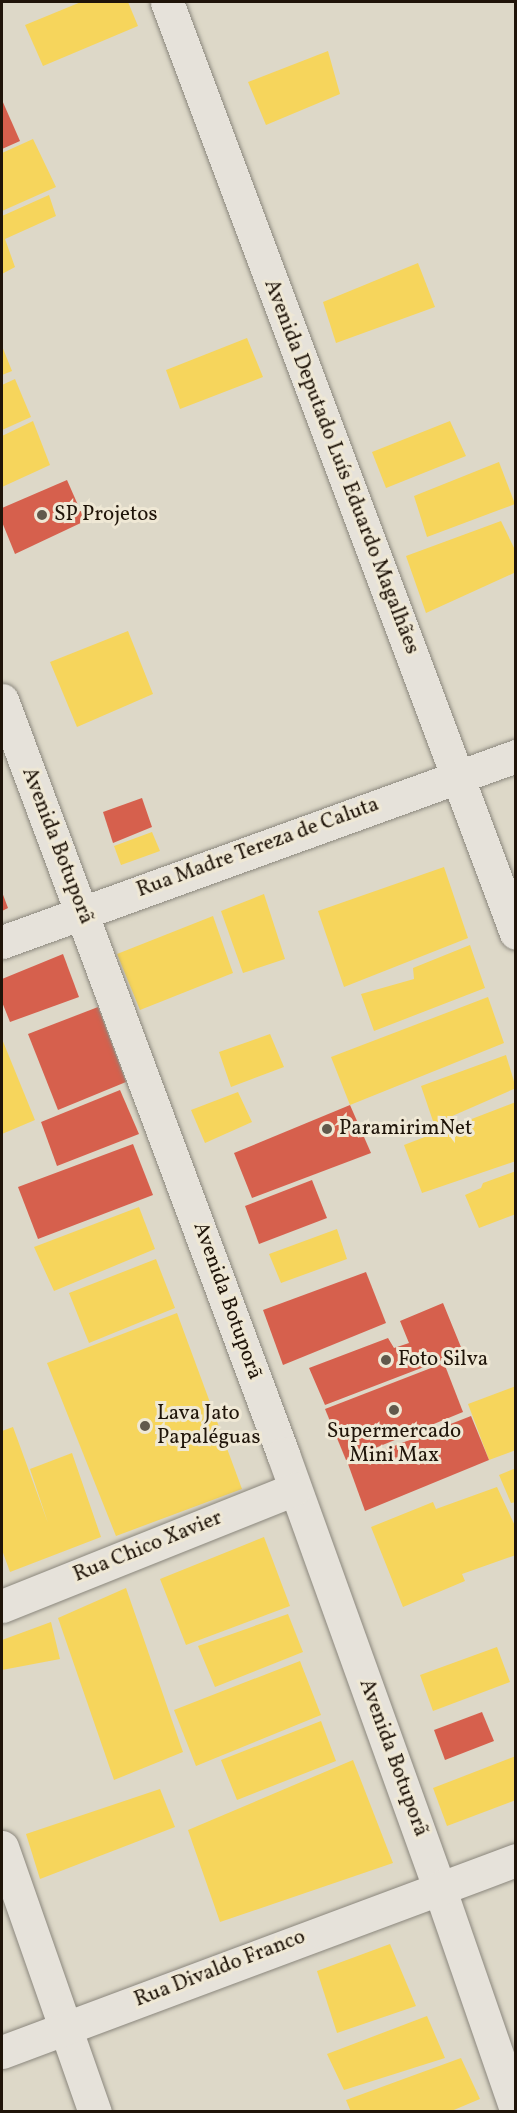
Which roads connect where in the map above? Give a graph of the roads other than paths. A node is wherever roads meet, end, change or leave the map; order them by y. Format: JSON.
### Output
{"nodes":[{"id":1,"x":167,"y":2,"type":"edge"},
{"id":2,"x":2,"y":700,"type":"edge"},
{"id":3,"x":516,"y":756,"type":"edge"},
{"id":4,"x":458,"y":777,"type":"junction"},
{"id":5,"x":82,"y":912,"type":"junction"},
{"id":6,"x":516,"y":933,"type":"edge"},
{"id":7,"x":2,"y":942,"type":"edge"},
{"id":8,"x":295,"y":1489,"type":"junction"},
{"id":9,"x":2,"y":1606,"type":"edge"},
{"id":10,"x":2,"y":1847,"type":"edge"},
{"id":11,"x":516,"y":1860,"type":"edge"},
{"id":12,"x":439,"y":1887,"type":"junction"},
{"id":13,"x":65,"y":2027,"type":"junction"},
{"id":14,"x":2,"y":2052,"type":"edge"},
{"id":15,"x":516,"y":2109,"type":"edge"},
{"id":16,"x":95,"y":2112,"type":"edge"}],
"edges":[{"from":1,"to":4,"type":"street","name":"Avenida Deputado Luís Eduardo Magalhães"},
{"from":2,"to":5,"type":"street","name":"Avenida Botuporã"},
{"from":3,"to":4,"type":"street","name":"Rua Madre Tereza de Caluta"},
{"from":4,"to":5,"type":"street","name":"Rua Madre Tereza de Caluta"},
{"from":4,"to":6,"type":"street","name":"Avenida Deputado Luís Eduardo Magalhães"},
{"from":5,"to":7,"type":"street","name":"Rua Madre Tereza de Caluta"},
{"from":5,"to":8,"type":"street","name":"Avenida Botuporã"},
{"from":8,"to":9,"type":"street","name":"Rua Chico Xavier"},
{"from":8,"to":12,"type":"street","name":"Avenida Botuporã"},
{"from":10,"to":13,"type":"street"},
{"from":11,"to":12,"type":"street","name":"Rua Divaldo Franco"},
{"from":12,"to":13,"type":"street","name":"Rua Divaldo Franco"},
{"from":12,"to":15,"type":"street","name":"Avenida Botuporã"},
{"from":13,"to":14,"type":"street","name":"Rua Divaldo Franco"},
{"from":13,"to":16,"type":"street"}]}
